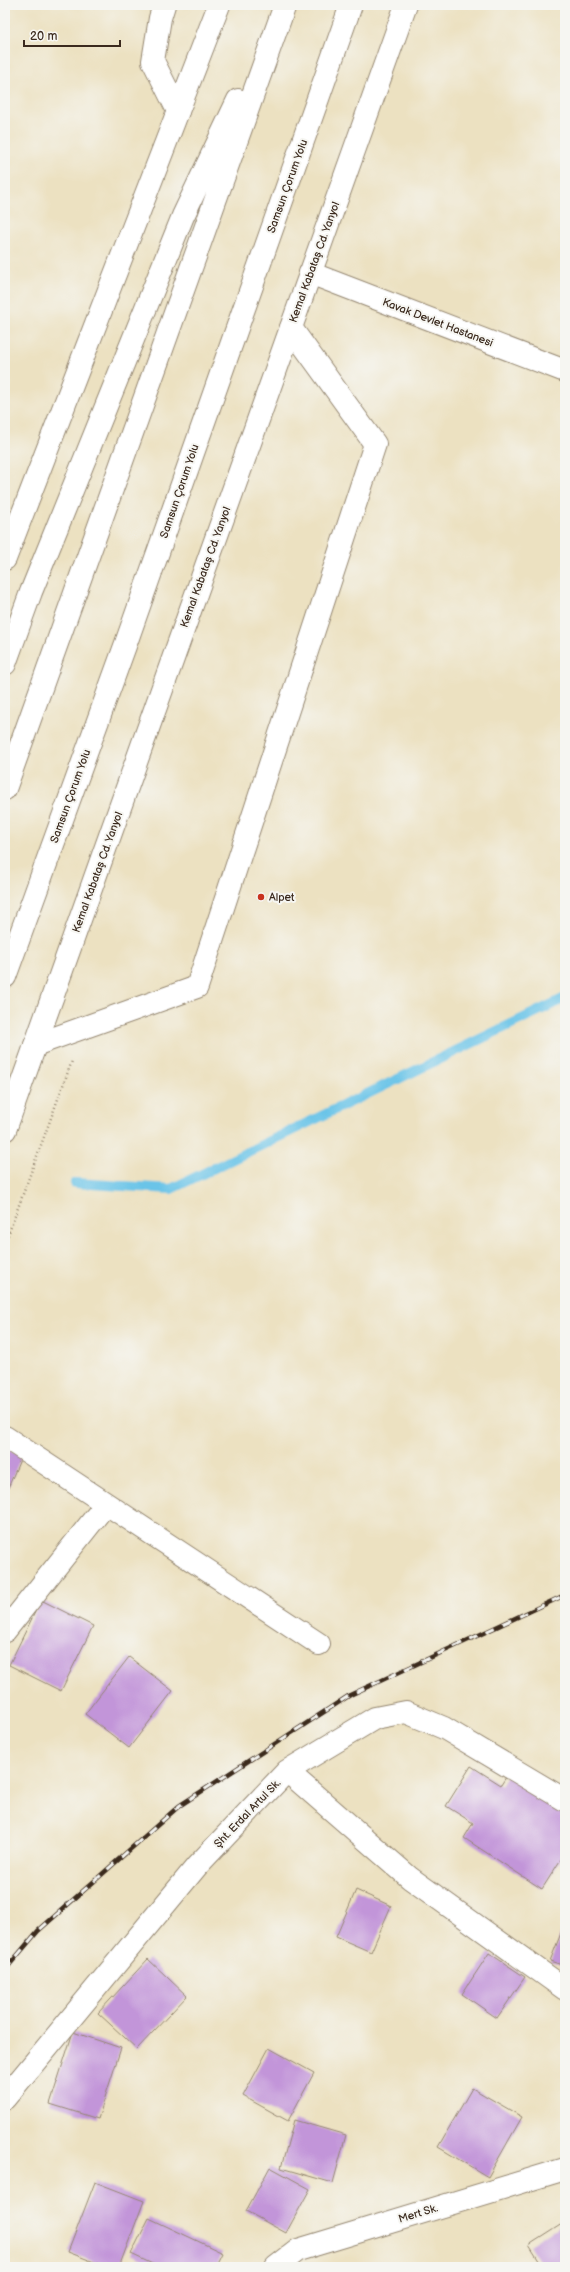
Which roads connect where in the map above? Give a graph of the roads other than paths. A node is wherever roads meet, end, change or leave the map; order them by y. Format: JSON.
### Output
{"nodes":[{"id":1,"x":164,"y":5,"type":"edge"},
{"id":2,"x":220,"y":5,"type":"edge"},
{"id":3,"x":284,"y":5,"type":"edge"},
{"id":4,"x":351,"y":5,"type":"edge"},
{"id":5,"x":406,"y":5,"type":"edge"},
{"id":6,"x":178,"y":110,"type":"junction"},
{"id":7,"x":310,"y":273,"type":"junction"},
{"id":8,"x":291,"y":328,"type":"junction"},
{"id":9,"x":565,"y":371,"type":"edge"},
{"id":10,"x":5,"y":559,"type":"edge"},
{"id":11,"x":5,"y":664,"type":"edge"},
{"id":12,"x":5,"y":789,"type":"edge"},
{"id":13,"x":5,"y":977,"type":"edge"},
{"id":14,"x":35,"y":1045,"type":"junction"},
{"id":15,"x":5,"y":1130,"type":"edge"},
{"id":16,"x":5,"y":1437,"type":"edge"},
{"id":17,"x":106,"y":1504,"type":"junction"},
{"id":18,"x":5,"y":1630,"type":"edge"},
{"id":19,"x":319,"y":1644,"type":"dead end"},
{"id":20,"x":287,"y":1771,"type":"junction"},
{"id":21,"x":565,"y":1800,"type":"edge"},
{"id":22,"x":565,"y":1989,"type":"edge"},
{"id":23,"x":5,"y":2098,"type":"edge"},
{"id":24,"x":565,"y":2169,"type":"edge"},
{"id":25,"x":276,"y":2267,"type":"edge"}],
"edges":[{"from":1,"to":6,"type":"main road"},
{"from":2,"to":6,"type":"main road"},
{"from":3,"to":11,"type":"main road"},
{"from":3,"to":12,"type":"main road"},
{"from":4,"to":13,"type":"main road","name":"Samsun Çorum Yolu"},
{"from":5,"to":7,"type":"main road","name":"Kemal Kabataş Cd. Yanyol"},
{"from":6,"to":10,"type":"main road"},
{"from":7,"to":8,"type":"main road","name":"Kemal Kabataş Cd. Yanyol"},
{"from":7,"to":9,"type":"main road","name":"Kavak Devlet Hastanesi"},
{"from":8,"to":14,"type":"main road","name":"Kemal Kabataş Cd. Yanyol"},
{"from":8,"to":14,"type":"main road"},
{"from":14,"to":15,"type":"main road","name":"Kemal Kabataş Cd. Yanyol"},
{"from":16,"to":17,"type":"main road"},
{"from":17,"to":18,"type":"main road"},
{"from":17,"to":19,"type":"main road"},
{"from":20,"to":21,"type":"main road","name":"Şht. Erdal Artul Sk."},
{"from":20,"to":22,"type":"main road"},
{"from":20,"to":23,"type":"main road","name":"Şht. Erdal Artul Sk."},
{"from":24,"to":25,"type":"main road","name":"Mert Sk."}]}
